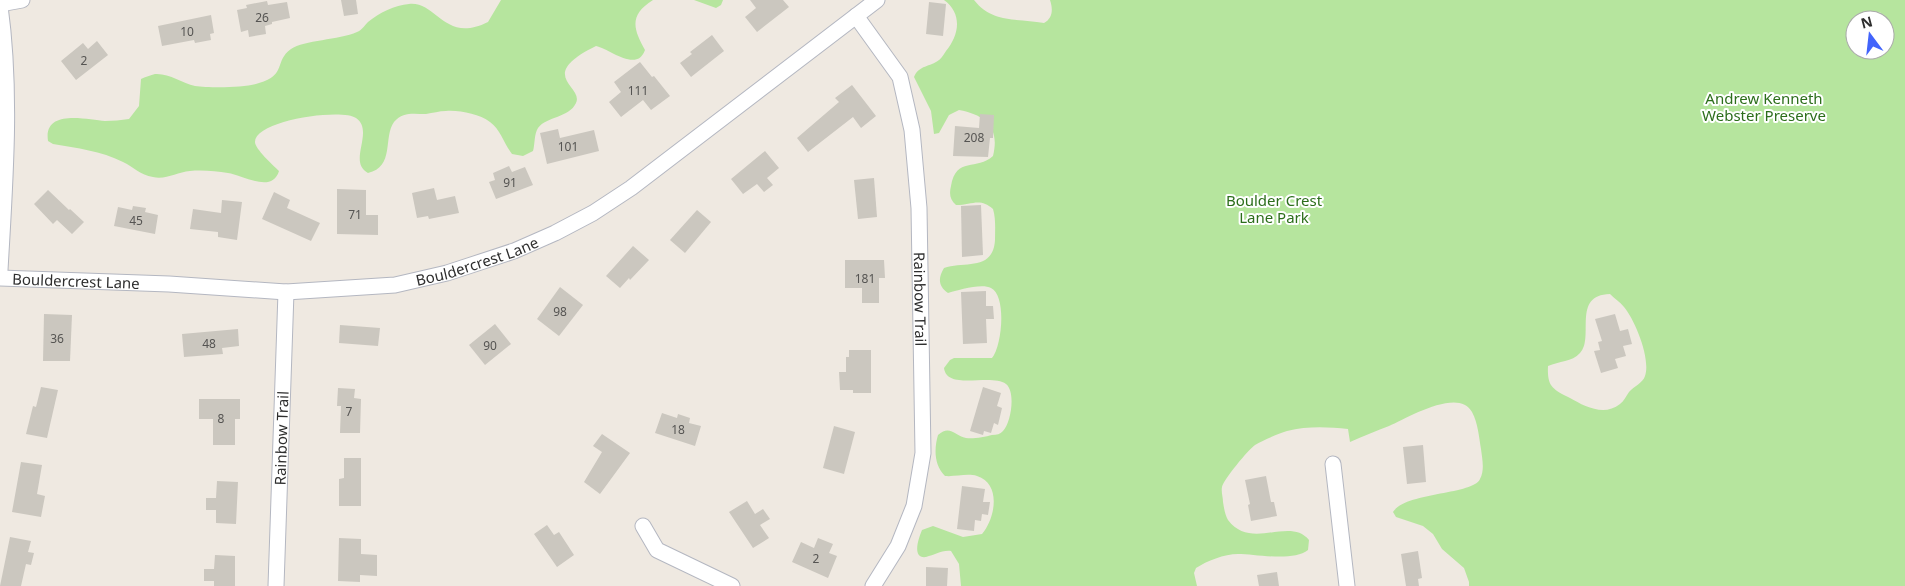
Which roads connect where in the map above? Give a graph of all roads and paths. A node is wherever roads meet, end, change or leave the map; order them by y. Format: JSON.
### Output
{"nodes":[{"id":1,"x":22,"y":0,"type":"edge"},
{"id":2,"x":877,"y":0,"type":"edge"},
{"id":3,"x":0,"y":5,"type":"edge"},
{"id":4,"x":856,"y":16,"type":"junction"},
{"id":5,"x":0,"y":270,"type":"edge"},
{"id":6,"x":0,"y":278,"type":"edge"},
{"id":7,"x":286,"y":292,"type":"junction"},
{"id":8,"x":1333,"y":464,"type":"dead end"},
{"id":9,"x":643,"y":526,"type":"dead end"},
{"id":10,"x":276,"y":586,"type":"edge"},
{"id":11,"x":732,"y":586,"type":"edge"},
{"id":12,"x":873,"y":586,"type":"edge"},
{"id":13,"x":1347,"y":586,"type":"edge"}],
"edges":[{"from":1,"to":3,"type":"street"},
{"from":2,"to":4,"type":"street","name":"Bouldercrest Lane"},
{"from":3,"to":5,"type":"street"},
{"from":4,"to":7,"type":"street","name":"Bouldercrest Lane"},
{"from":4,"to":12,"type":"street","name":"Rainbow Trail"},
{"from":6,"to":7,"type":"street","name":"Bouldercrest Lane"},
{"from":7,"to":10,"type":"street","name":"Rainbow Trail"},
{"from":8,"to":13,"type":"street"},
{"from":9,"to":11,"type":"street"}]}
